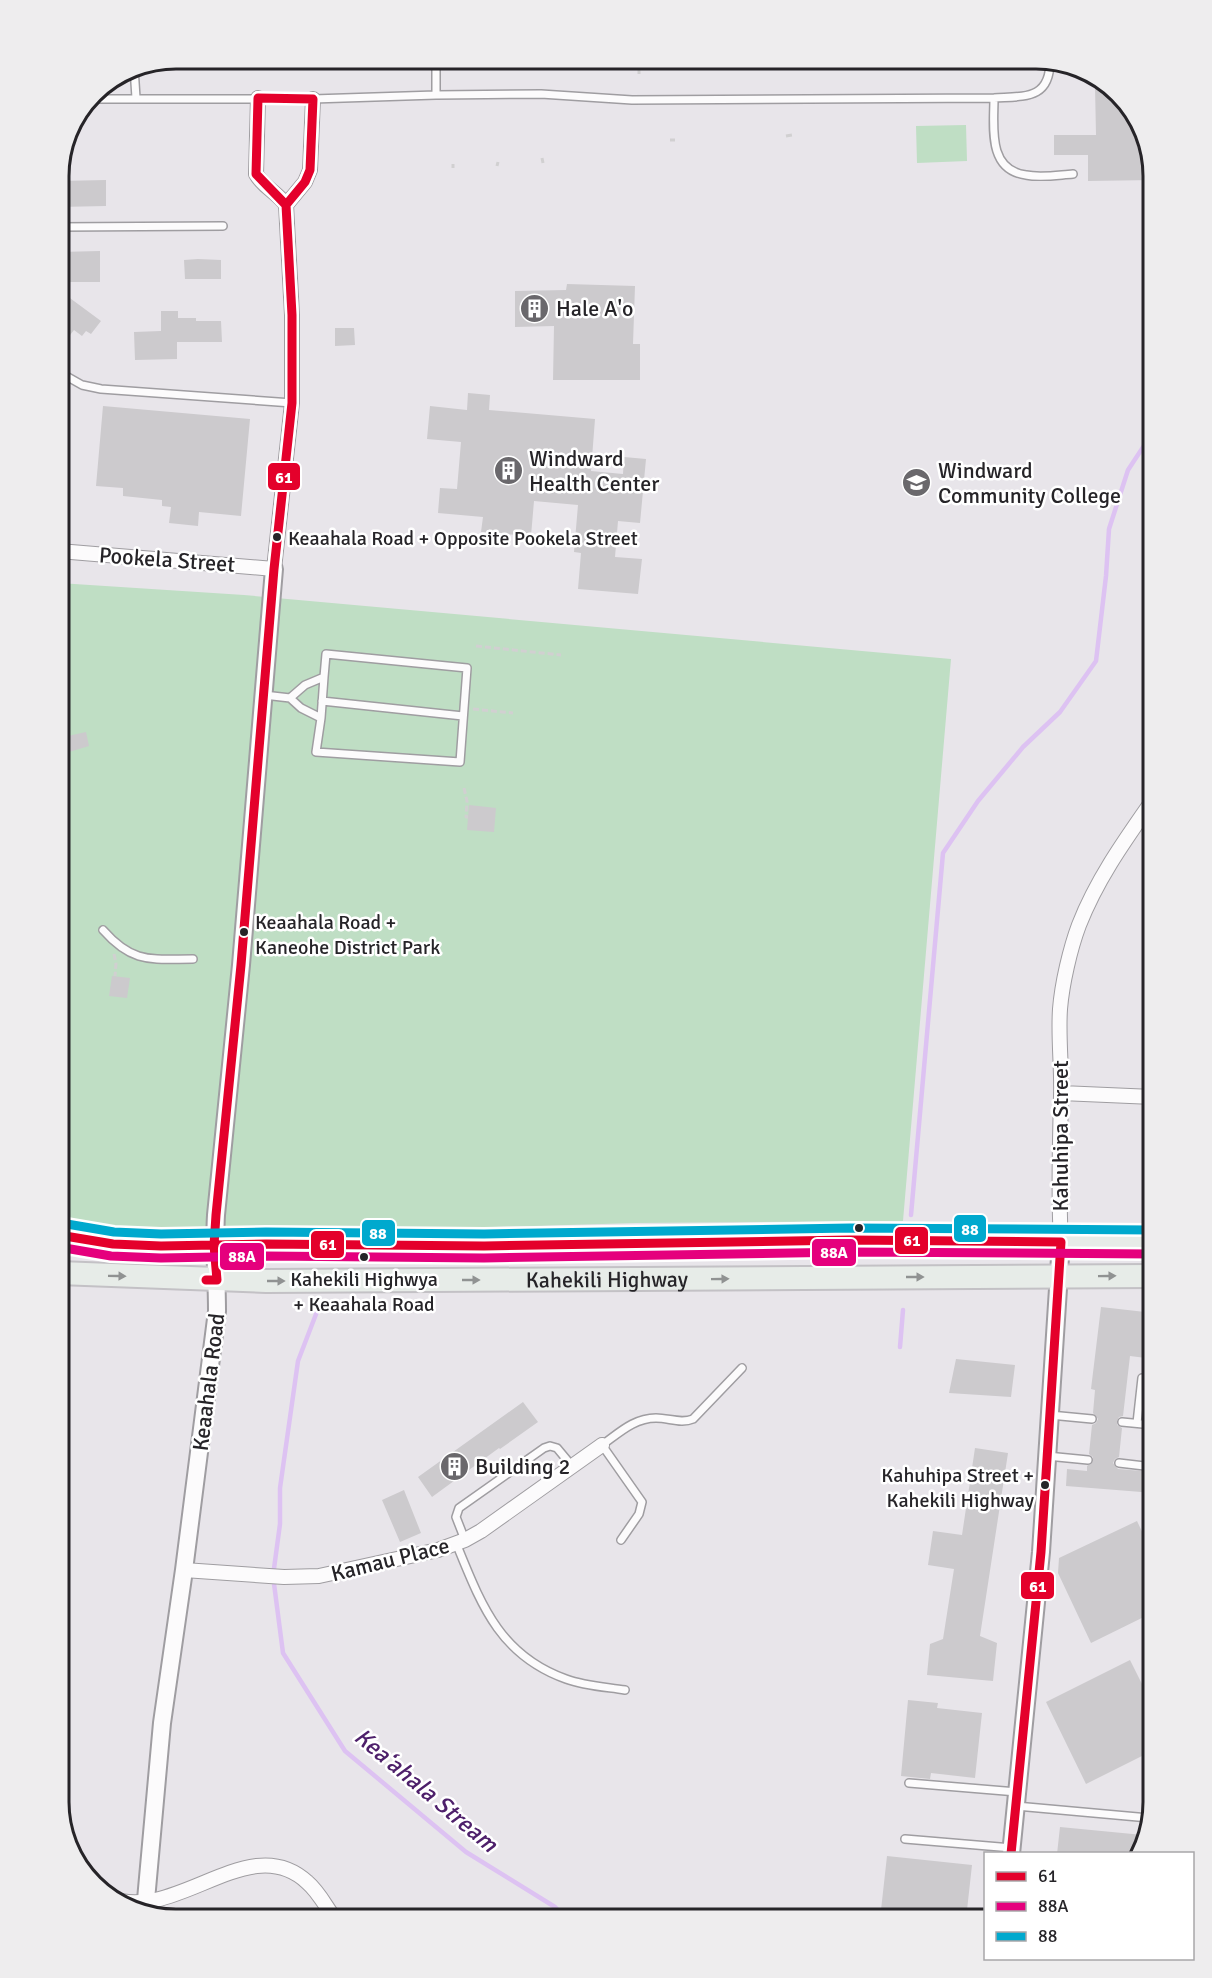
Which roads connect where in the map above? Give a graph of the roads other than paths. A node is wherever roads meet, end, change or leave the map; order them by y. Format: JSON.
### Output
{"nodes":[{"id":1,"x":436,"y":69,"type":"edge"},
{"id":2,"x":1049,"y":70,"type":"edge"},
{"id":3,"x":135,"y":77,"type":"edge"},
{"id":4,"x":436,"y":95,"type":"junction"},
{"id":5,"x":136,"y":98,"type":"junction"},
{"id":6,"x":258,"y":98,"type":"junction"},
{"id":7,"x":994,"y":98,"type":"junction"},
{"id":8,"x":102,"y":99,"type":"edge"},
{"id":9,"x":313,"y":99,"type":"junction"},
{"id":10,"x":1073,"y":174,"type":"dead end"},
{"id":11,"x":286,"y":205,"type":"junction"},
{"id":12,"x":223,"y":226,"type":"dead end"},
{"id":13,"x":69,"y":227,"type":"edge"},
{"id":14,"x":69,"y":378,"type":"edge"},
{"id":15,"x":292,"y":403,"type":"junction"},
{"id":16,"x":69,"y":552,"type":"edge"},
{"id":17,"x":274,"y":568,"type":"junction"},
{"id":18,"x":324,"y":677,"type":"junction"},
{"id":19,"x":264,"y":695,"type":"junction"},
{"id":20,"x":290,"y":698,"type":"junction"},
{"id":21,"x":322,"y":701,"type":"junction"},
{"id":22,"x":464,"y":716,"type":"junction"},
{"id":23,"x":321,"y":718,"type":"junction"},
{"id":24,"x":1143,"y":815,"type":"edge"},
{"id":25,"x":103,"y":930,"type":"dead end"},
{"id":26,"x":193,"y":959,"type":"dead end"},
{"id":27,"x":1061,"y":1093,"type":"junction"},
{"id":28,"x":1143,"y":1097,"type":"edge"},
{"id":29,"x":69,"y":1237,"type":"edge"},
{"id":30,"x":1061,"y":1242,"type":"junction"},
{"id":31,"x":1143,"y":1242,"type":"edge"},
{"id":32,"x":214,"y":1245,"type":"junction"},
{"id":33,"x":69,"y":1273,"type":"edge"},
{"id":34,"x":1143,"y":1275,"type":"edge"},
{"id":35,"x":1059,"y":1277,"type":"junction"},
{"id":36,"x":217,"y":1280,"type":"junction"},
{"id":37,"x":742,"y":1368,"type":"dead end"},
{"id":38,"x":1143,"y":1377,"type":"edge"},
{"id":39,"x":1049,"y":1415,"type":"junction"},
{"id":40,"x":1092,"y":1419,"type":"dead end"},
{"id":41,"x":1122,"y":1422,"type":"dead end"},
{"id":42,"x":1137,"y":1423,"type":"junction"},
{"id":43,"x":1143,"y":1424,"type":"edge"},
{"id":44,"x":602,"y":1445,"type":"junction"},
{"id":45,"x":1047,"y":1456,"type":"junction"},
{"id":46,"x":1088,"y":1460,"type":"dead end"},
{"id":47,"x":1119,"y":1463,"type":"dead end"},
{"id":48,"x":572,"y":1466,"type":"junction"},
{"id":49,"x":1143,"y":1466,"type":"edge"},
{"id":50,"x":621,"y":1540,"type":"dead end"},
{"id":51,"x":460,"y":1542,"type":"junction"},
{"id":52,"x":184,"y":1570,"type":"junction"},
{"id":53,"x":625,"y":1690,"type":"dead end"},
{"id":54,"x":909,"y":1783,"type":"dead end"},
{"id":55,"x":1017,"y":1799,"type":"junction"},
{"id":56,"x":1142,"y":1817,"type":"edge"},
{"id":57,"x":905,"y":1839,"type":"dead end"},
{"id":58,"x":1011,"y":1851,"type":"edge"},
{"id":59,"x":146,"y":1904,"type":"edge"},
{"id":60,"x":150,"y":1905,"type":"edge"},
{"id":61,"x":328,"y":1909,"type":"edge"}],
"edges":[{"from":1,"to":4,"type":"lane"},
{"from":2,"to":7,"type":"lane"},
{"from":3,"to":5,"type":"lane"},
{"from":4,"to":7,"type":"lane"},
{"from":4,"to":9,"type":"lane"},
{"from":5,"to":6,"type":"lane"},
{"from":5,"to":8,"type":"lane"},
{"from":6,"to":9,"type":"lane"},
{"from":6,"to":11,"type":"street"},
{"from":7,"to":10,"type":"lane"},
{"from":9,"to":11,"type":"street"},
{"from":11,"to":15,"type":"street","name":"Keaahala Road"},
{"from":12,"to":13,"type":"lane"},
{"from":14,"to":15,"type":"lane"},
{"from":15,"to":17,"type":"street","name":"Keaahala Road"},
{"from":16,"to":17,"type":"street","name":"Pookela Street"},
{"from":17,"to":19,"type":"street","name":"Keaahala Road"},
{"from":18,"to":20,"type":"lane"},
{"from":18,"to":21,"type":"lane"},
{"from":18,"to":22,"type":"lane"},
{"from":19,"to":20,"type":"lane"},
{"from":19,"to":32,"type":"street","name":"Keaahala Road"},
{"from":20,"to":23,"type":"lane"},
{"from":21,"to":22,"type":"lane"},
{"from":21,"to":23,"type":"lane"},
{"from":22,"to":23,"type":"lane"},
{"from":24,"to":27,"type":"street","name":"Kahuhipa Street"},
{"from":25,"to":26,"type":"lane"},
{"from":27,"to":28,"type":"street"},
{"from":27,"to":30,"type":"street","name":"Kahuhipa Street"},
{"from":29,"to":32,"type":"main road","name":"Kahekili Highway"},
{"from":30,"to":31,"type":"main road","name":"Kahekili Highway"},
{"from":30,"to":32,"type":"main road","name":"Kahekili Highway"},
{"from":30,"to":35,"type":"street","name":"Kahuhipa Street"},
{"from":32,"to":36,"type":"street","name":"Keaahala Road"},
{"from":33,"to":36,"type":"main road","name":"Kahekili Highway","one_way":true},
{"from":35,"to":34,"type":"main road","name":"Kahekili Highway","one_way":true},
{"from":36,"to":35,"type":"main road","name":"Kahekili Highway","one_way":true},
{"from":35,"to":39,"type":"street","name":"Kahuhipa Street"},
{"from":36,"to":52,"type":"street","name":"Keaahala Road"},
{"from":37,"to":44,"type":"lane"},
{"from":38,"to":42,"type":"lane"},
{"from":39,"to":40,"type":"lane"},
{"from":39,"to":45,"type":"street","name":"Kahuhipa Street"},
{"from":41,"to":42,"type":"lane"},
{"from":42,"to":43,"type":"lane"},
{"from":44,"to":48,"type":"street","name":"Kamau Place"},
{"from":44,"to":50,"type":"lane"},
{"from":45,"to":46,"type":"lane"},
{"from":45,"to":55,"type":"street","name":"Kahuhipa Street"},
{"from":47,"to":49,"type":"lane"},
{"from":48,"to":51,"type":"street","name":"Kamau Place"},
{"from":48,"to":51,"type":"lane"},
{"from":51,"to":52,"type":"street","name":"Kamau Place"},
{"from":51,"to":53,"type":"lane"},
{"from":52,"to":59,"type":"street","name":"Keaahala Road"},
{"from":54,"to":55,"type":"lane"},
{"from":55,"to":56,"type":"lane"},
{"from":55,"to":58,"type":"street","name":"Kahuhipa Street"},
{"from":57,"to":58,"type":"lane"},
{"from":60,"to":61,"type":"street"}]}
